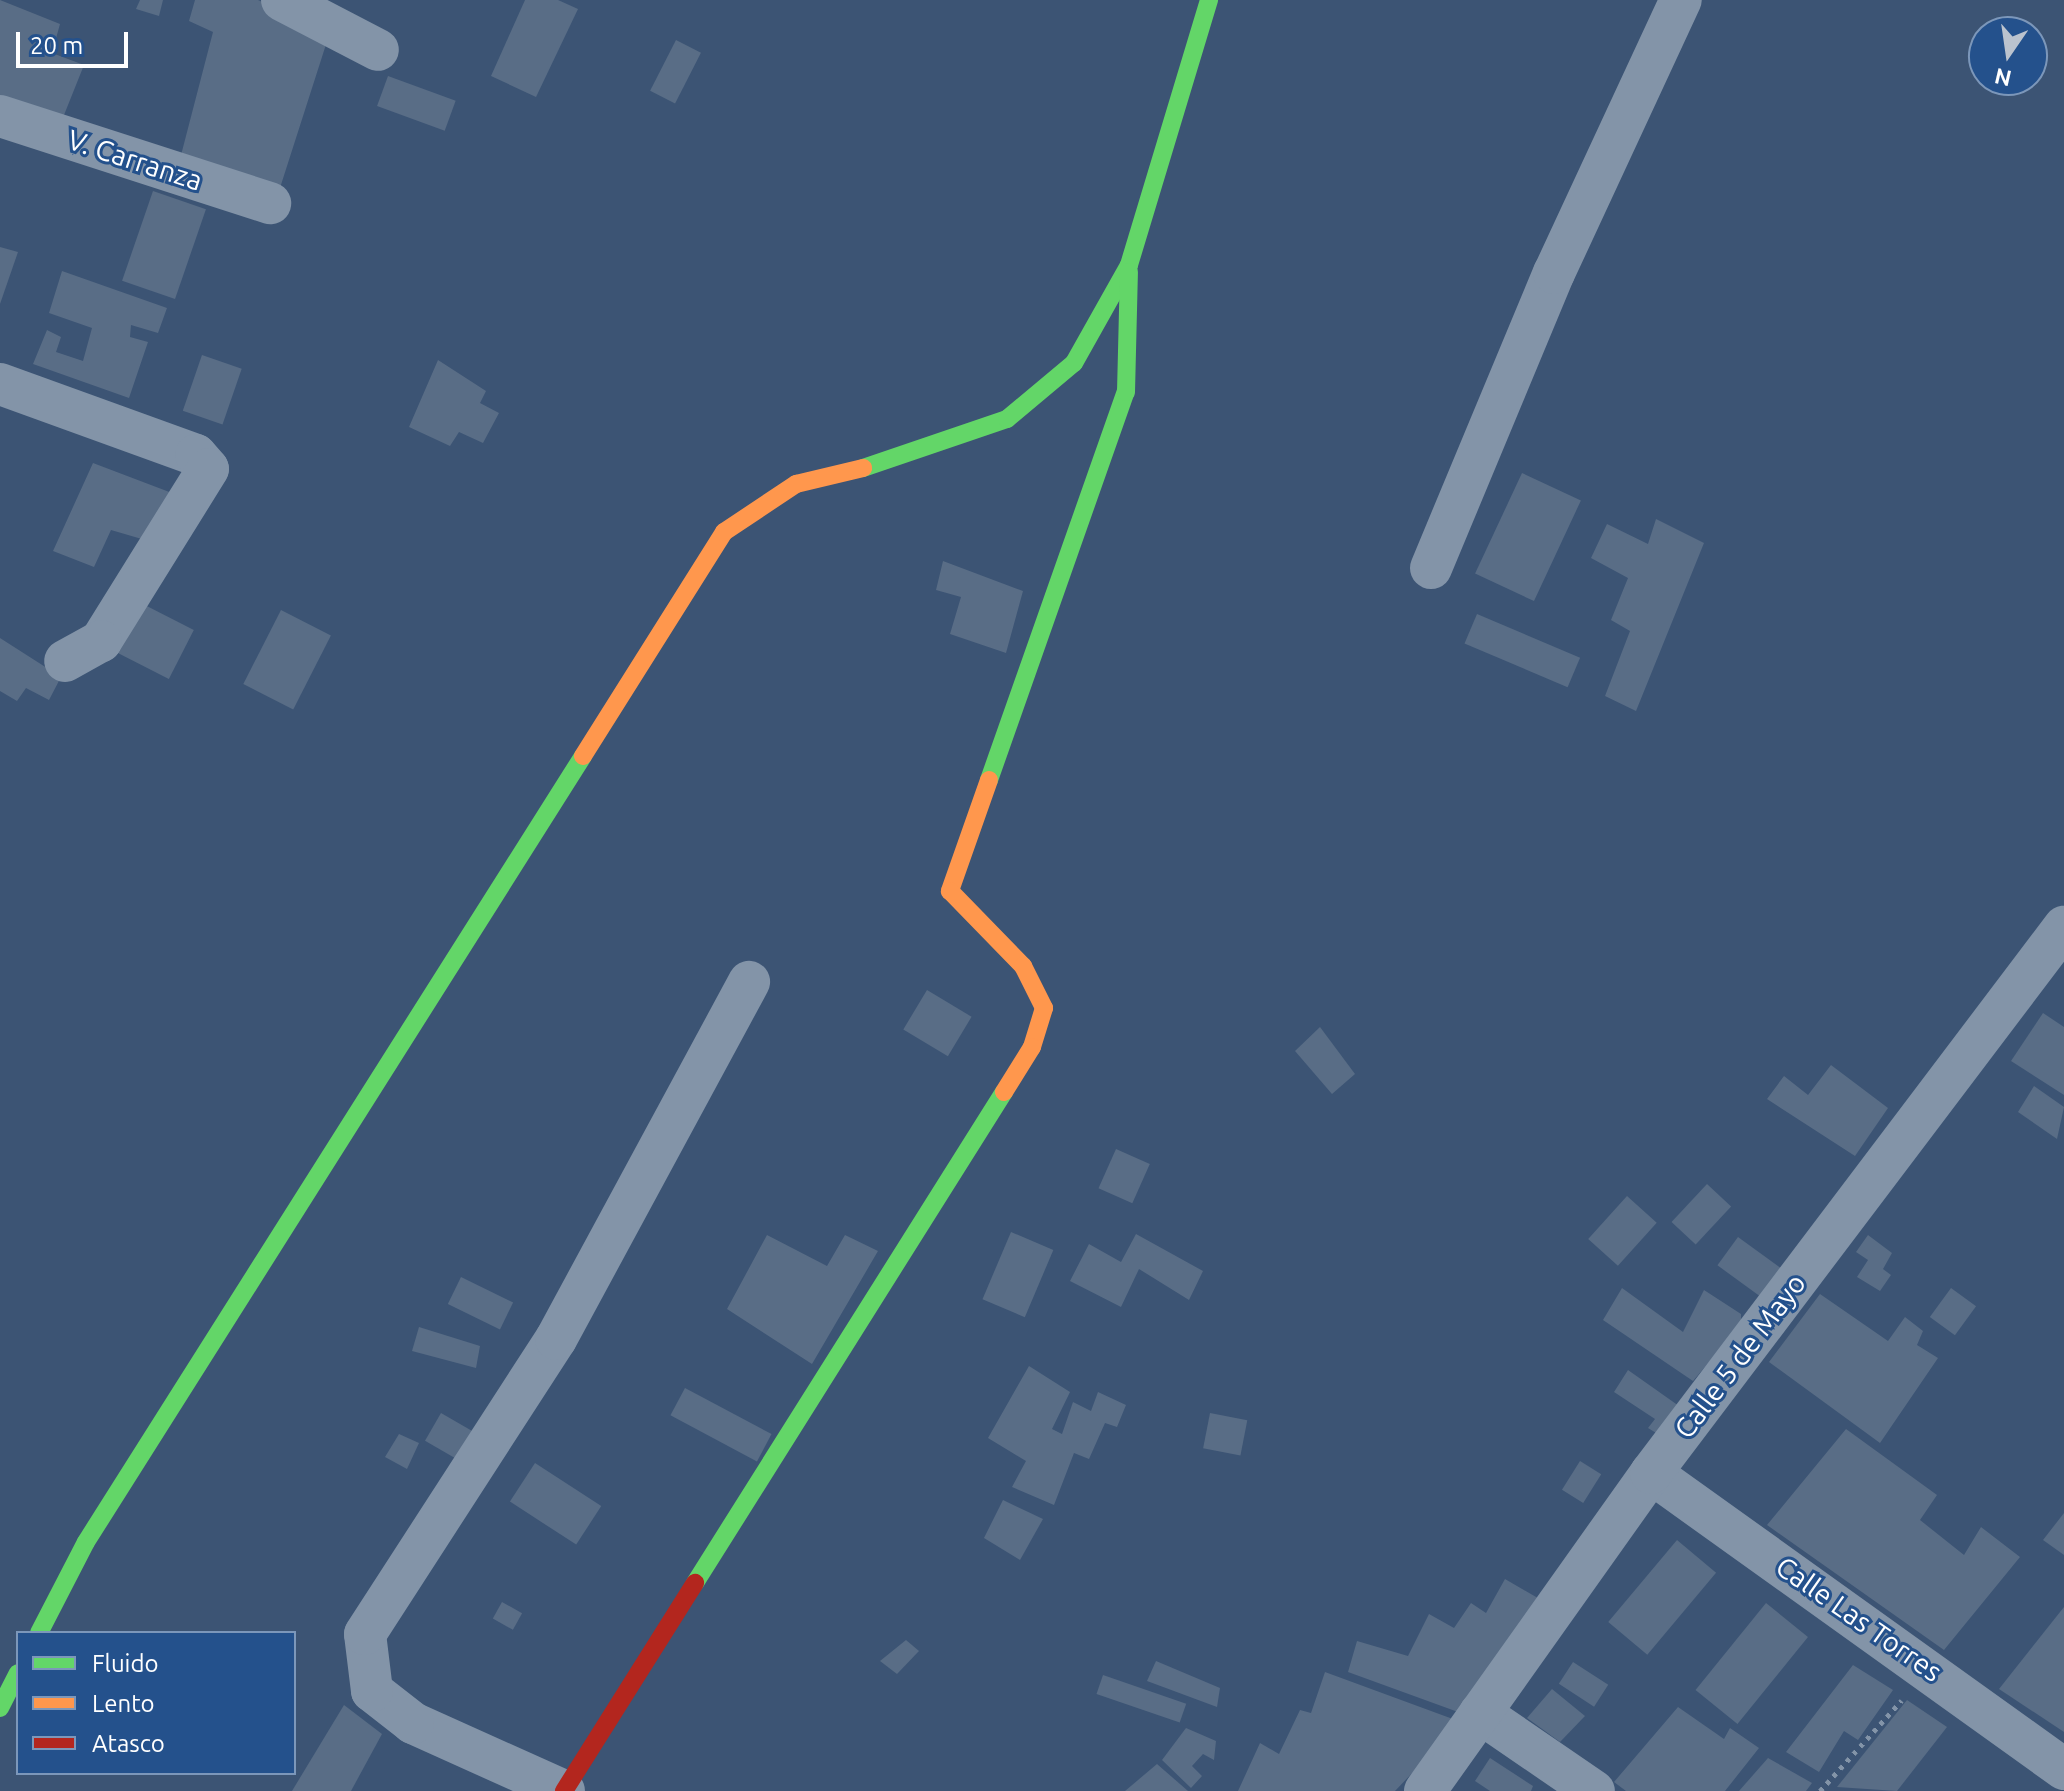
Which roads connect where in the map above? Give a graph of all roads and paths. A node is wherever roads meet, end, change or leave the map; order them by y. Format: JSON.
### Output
{"nodes":[{"id":1,"x":282,"y":0,"type":"edge"},
{"id":2,"x":1209,"y":0,"type":"edge"},
{"id":3,"x":1681,"y":0,"type":"edge"},
{"id":4,"x":378,"y":50,"type":"dead end"},
{"id":5,"x":0,"y":116,"type":"edge"},
{"id":6,"x":270,"y":203,"type":"dead end"},
{"id":7,"x":1129,"y":265,"type":"junction"},
{"id":8,"x":0,"y":384,"type":"edge"},
{"id":9,"x":1431,"y":568,"type":"dead end"},
{"id":10,"x":65,"y":661,"type":"dead end"},
{"id":11,"x":2064,"y":927,"type":"edge"},
{"id":12,"x":749,"y":982,"type":"dead end"},
{"id":13,"x":1651,"y":1473,"type":"junction"},
{"id":14,"x":40,"y":1631,"type":"edge"},
{"id":15,"x":1929,"y":1669,"type":"junction"},
{"id":16,"x":16,"y":1677,"type":"edge"},
{"id":17,"x":0,"y":1708,"type":"edge"},
{"id":18,"x":1480,"y":1713,"type":"junction"},
{"id":19,"x":2064,"y":1769,"type":"edge"},
{"id":20,"x":564,"y":1791,"type":"edge"},
{"id":21,"x":1425,"y":1791,"type":"edge"},
{"id":22,"x":1594,"y":1791,"type":"edge"},
{"id":23,"x":1820,"y":1791,"type":"edge"}],
"edges":[{"from":1,"to":4,"type":"street"},
{"from":2,"to":7,"type":"main road"},
{"from":3,"to":9,"type":"street"},
{"from":5,"to":6,"type":"street","name":"V. Carranza"},
{"from":7,"to":14,"type":"main road"},
{"from":7,"to":20,"type":"main road"},
{"from":8,"to":10,"type":"street"},
{"from":11,"to":13,"type":"street","name":"Calle 5 de Mayo"},
{"from":12,"to":20,"type":"street"},
{"from":13,"to":15,"type":"street","name":"Calle Las Torres"},
{"from":13,"to":18,"type":"street","name":"Calle 5 de Mayo"},
{"from":15,"to":19,"type":"street","name":"Calle Las Torres"},
{"from":15,"to":23,"type":"path"},
{"from":16,"to":17,"type":"main road"},
{"from":18,"to":21,"type":"street","name":"Calle 5 de Mayo"},
{"from":18,"to":22,"type":"street"}]}
